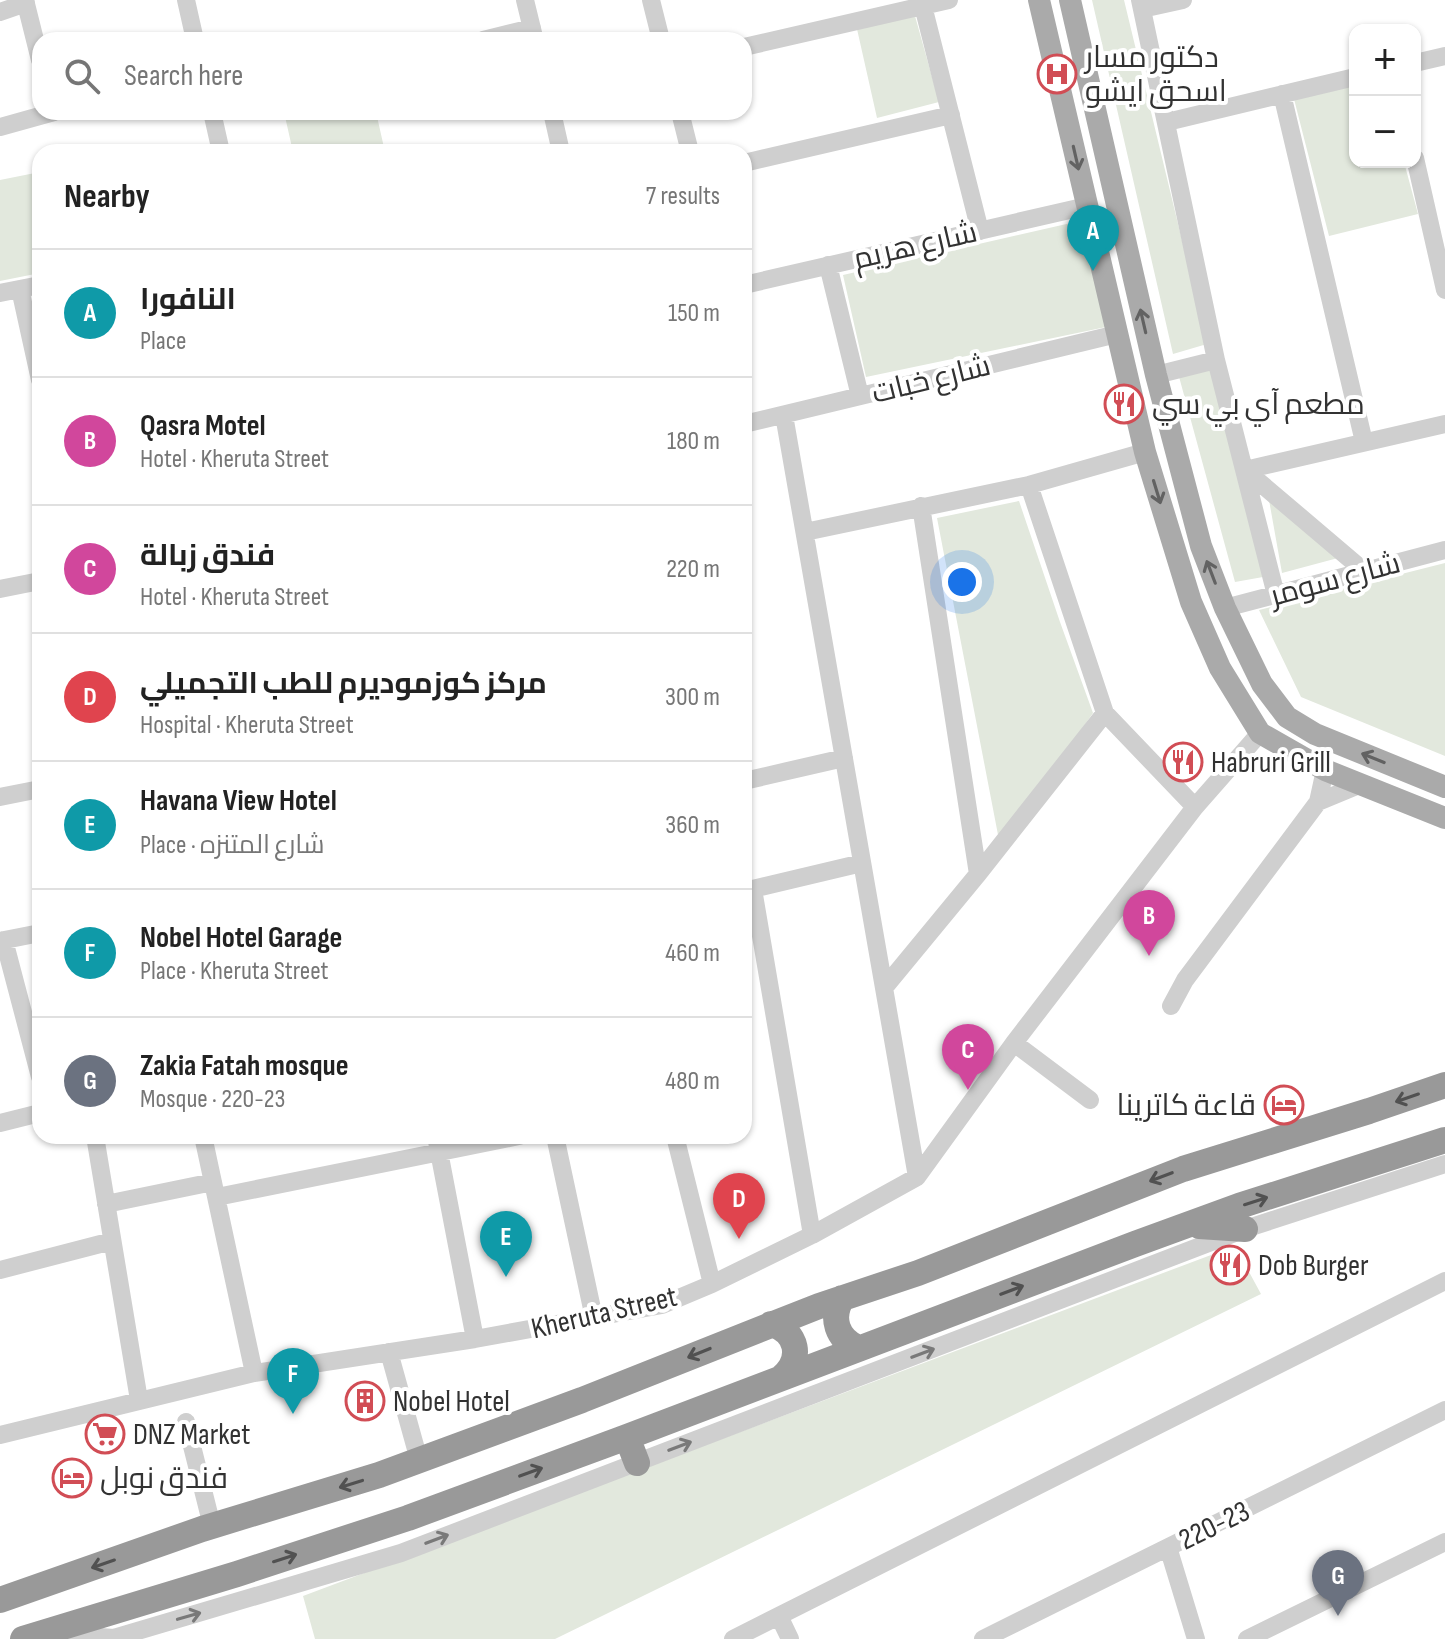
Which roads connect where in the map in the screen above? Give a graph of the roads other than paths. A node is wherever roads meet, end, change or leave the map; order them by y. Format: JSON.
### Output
{"nodes":[{"id":1,"x":186,"y":0,"type":"edge"},
{"id":2,"x":525,"y":0,"type":"edge"},
{"id":3,"x":651,"y":0,"type":"edge"},
{"id":4,"x":949,"y":0,"type":"edge"},
{"id":5,"x":1039,"y":0,"type":"edge"},
{"id":6,"x":1070,"y":0,"type":"edge"},
{"id":7,"x":1183,"y":0,"type":"edge"},
{"id":8,"x":25,"y":2,"type":"edge"},
{"id":9,"x":1141,"y":4,"type":"edge"},
{"id":10,"x":923,"y":6,"type":"junction"},
{"id":11,"x":0,"y":12,"type":"edge"},
{"id":12,"x":33,"y":32,"type":"edge"},
{"id":13,"x":193,"y":32,"type":"edge"},
{"id":14,"x":533,"y":32,"type":"edge"},
{"id":15,"x":659,"y":32,"type":"edge"},
{"id":16,"x":752,"y":45,"type":"edge"},
{"id":17,"x":1445,"y":56,"type":"edge"},
{"id":18,"x":1421,"y":62,"type":"edge"},
{"id":19,"x":1349,"y":78,"type":"edge"},
{"id":20,"x":1282,"y":94,"type":"junction"},
{"id":21,"x":1094,"y":104,"type":"junction"},
{"id":22,"x":1065,"y":110,"type":"junction"},
{"id":23,"x":951,"y":115,"type":"junction"},
{"id":24,"x":32,"y":118,"type":"edge"},
{"id":25,"x":214,"y":120,"type":"edge"},
{"id":26,"x":554,"y":120,"type":"edge"},
{"id":27,"x":682,"y":120,"type":"edge"},
{"id":28,"x":1167,"y":122,"type":"junction"},
{"id":29,"x":0,"y":127,"type":"edge"},
{"id":30,"x":219,"y":144,"type":"edge"},
{"id":31,"x":559,"y":144,"type":"edge"},
{"id":32,"x":688,"y":144,"type":"edge"},
{"id":33,"x":752,"y":161,"type":"edge"},
{"id":34,"x":1417,"y":168,"type":"edge"},
{"id":35,"x":1087,"y":206,"type":"junction"},
{"id":36,"x":980,"y":231,"type":"junction"},
{"id":37,"x":828,"y":265,"type":"junction"},
{"id":38,"x":752,"y":283,"type":"edge"},
{"id":39,"x":32,"y":287,"type":"edge"},
{"id":40,"x":20,"y":289,"type":"junction"},
{"id":41,"x":1445,"y":290,"type":"edge"},
{"id":42,"x":0,"y":293,"type":"edge"},
{"id":43,"x":1117,"y":334,"type":"junction"},
{"id":44,"x":32,"y":344,"type":"edge"},
{"id":45,"x":1216,"y":360,"type":"junction"},
{"id":46,"x":1156,"y":375,"type":"junction"},
{"id":47,"x":860,"y":396,"type":"junction"},
{"id":48,"x":784,"y":415,"type":"junction"},
{"id":49,"x":752,"y":422,"type":"edge"},
{"id":50,"x":1445,"y":424,"type":"edge"},
{"id":51,"x":1364,"y":442,"type":"junction"},
{"id":52,"x":1145,"y":452,"type":"junction"},
{"id":53,"x":1245,"y":470,"type":"junction"},
{"id":54,"x":1029,"y":485,"type":"junction"},
{"id":55,"x":921,"y":506,"type":"junction"},
{"id":56,"x":805,"y":532,"type":"junction"},
{"id":57,"x":1445,"y":550,"type":"edge"},
{"id":58,"x":1364,"y":571,"type":"junction"},
{"id":59,"x":32,"y":583,"type":"edge"},
{"id":60,"x":0,"y":589,"type":"edge"},
{"id":61,"x":1276,"y":595,"type":"junction"},
{"id":62,"x":1225,"y":608,"type":"junction"},
{"id":63,"x":1105,"y":713,"type":"junction"},
{"id":64,"x":1260,"y":733,"type":"junction"},
{"id":65,"x":844,"y":758,"type":"junction"},
{"id":66,"x":1325,"y":770,"type":"junction"},
{"id":67,"x":752,"y":779,"type":"edge"},
{"id":68,"x":1359,"y":785,"type":"junction"},
{"id":69,"x":1442,"y":786,"type":"edge"},
{"id":70,"x":32,"y":791,"type":"edge"},
{"id":71,"x":0,"y":797,"type":"edge"},
{"id":72,"x":1318,"y":802,"type":"junction"},
{"id":73,"x":1195,"y":807,"type":"junction"},
{"id":74,"x":1437,"y":814,"type":"edge"},
{"id":75,"x":862,"y":863,"type":"junction"},
{"id":76,"x":978,"y":874,"type":"junction"},
{"id":77,"x":752,"y":889,"type":"edge"},
{"id":78,"x":752,"y":912,"type":"edge"},
{"id":79,"x":32,"y":934,"type":"edge"},
{"id":80,"x":2,"y":940,"type":"edge"},
{"id":81,"x":884,"y":988,"type":"junction"},
{"id":82,"x":1171,"y":1006,"type":"dead end"},
{"id":83,"x":1014,"y":1043,"type":"junction"},
{"id":84,"x":32,"y":1048,"type":"edge"},
{"id":85,"x":1445,"y":1085,"type":"edge"},
{"id":86,"x":1090,"y":1100,"type":"dead end"},
{"id":87,"x":32,"y":1115,"type":"edge"},
{"id":88,"x":0,"y":1123,"type":"edge"},
{"id":89,"x":1445,"y":1140,"type":"edge"},
{"id":90,"x":96,"y":1144,"type":"edge"},
{"id":91,"x":205,"y":1144,"type":"edge"},
{"id":92,"x":437,"y":1144,"type":"edge"},
{"id":93,"x":557,"y":1144,"type":"edge"},
{"id":94,"x":677,"y":1144,"type":"edge"},
{"id":95,"x":1445,"y":1164,"type":"edge"},
{"id":96,"x":917,"y":1177,"type":"junction"},
{"id":97,"x":215,"y":1190,"type":"junction"},
{"id":98,"x":106,"y":1204,"type":"junction"},
{"id":99,"x":1188,"y":1225,"type":"junction"},
{"id":100,"x":1245,"y":1229,"type":"junction"},
{"id":101,"x":812,"y":1235,"type":"junction"},
{"id":102,"x":112,"y":1241,"type":"junction"},
{"id":103,"x":0,"y":1270,"type":"edge"},
{"id":104,"x":1445,"y":1281,"type":"edge"},
{"id":105,"x":712,"y":1284,"type":"junction"},
{"id":106,"x":842,"y":1298,"type":"junction"},
{"id":107,"x":594,"y":1318,"type":"junction"},
{"id":108,"x":771,"y":1324,"type":"junction"},
{"id":109,"x":475,"y":1339,"type":"junction"},
{"id":110,"x":858,"y":1348,"type":"junction"},
{"id":111,"x":389,"y":1352,"type":"junction"},
{"id":112,"x":254,"y":1373,"type":"junction"},
{"id":113,"x":782,"y":1377,"type":"junction"},
{"id":114,"x":139,"y":1400,"type":"junction"},
{"id":115,"x":1445,"y":1410,"type":"edge"},
{"id":116,"x":186,"y":1422,"type":"dead end"},
{"id":117,"x":0,"y":1435,"type":"edge"},
{"id":118,"x":627,"y":1437,"type":"junction"},
{"id":119,"x":419,"y":1460,"type":"junction"},
{"id":120,"x":637,"y":1463,"type":"junction"},
{"id":121,"x":212,"y":1526,"type":"junction"},
{"id":122,"x":1445,"y":1542,"type":"edge"},
{"id":123,"x":1168,"y":1547,"type":"junction"},
{"id":124,"x":39,"y":1586,"type":"junction"},
{"id":125,"x":0,"y":1589,"type":"edge"},
{"id":126,"x":0,"y":1600,"type":"edge"},
{"id":127,"x":779,"y":1616,"type":"junction"},
{"id":128,"x":110,"y":1626,"type":"edge"},
{"id":129,"x":23,"y":1639,"type":"edge"},
{"id":130,"x":733,"y":1639,"type":"edge"},
{"id":131,"x":790,"y":1639,"type":"edge"},
{"id":132,"x":983,"y":1639,"type":"edge"},
{"id":133,"x":1196,"y":1639,"type":"edge"},
{"id":134,"x":1247,"y":1639,"type":"edge"}],
"edges":[{"from":1,"to":13,"type":"street"},
{"from":2,"to":14,"type":"street"},
{"from":3,"to":15,"type":"street"},
{"from":4,"to":10,"type":"street"},
{"from":5,"to":22,"type":"main road"},
{"from":6,"to":21,"type":"main road"},
{"from":7,"to":9,"type":"street"},
{"from":8,"to":11,"type":"street"},
{"from":8,"to":12,"type":"street"},
{"from":9,"to":28,"type":"street"},
{"from":10,"to":16,"type":"street"},
{"from":10,"to":23,"type":"street"},
{"from":17,"to":18,"type":"street"},
{"from":19,"to":20,"type":"street"},
{"from":20,"to":28,"type":"street"},
{"from":20,"to":51,"type":"street"},
{"from":21,"to":22,"type":"main road"},
{"from":46,"to":21,"type":"main road","one_way":true},
{"from":22,"to":35,"type":"main road","one_way":true},
{"from":23,"to":33,"type":"street"},
{"from":23,"to":36,"type":"street"},
{"from":24,"to":29,"type":"street"},
{"from":25,"to":30,"type":"street"},
{"from":26,"to":31,"type":"street"},
{"from":27,"to":32,"type":"street"},
{"from":28,"to":45,"type":"street"},
{"from":34,"to":41,"type":"street"},
{"from":35,"to":36,"type":"street","name":"شارع هريم"},
{"from":35,"to":43,"type":"main road"},
{"from":36,"to":37,"type":"street","name":"شارع هريم"},
{"from":37,"to":38,"type":"street","name":"شارع هريم"},
{"from":37,"to":47,"type":"street"},
{"from":39,"to":40,"type":"street"},
{"from":40,"to":42,"type":"street"},
{"from":40,"to":44,"type":"street"},
{"from":43,"to":47,"type":"street","name":"شارع خبات"},
{"from":43,"to":52,"type":"main road"},
{"from":45,"to":46,"type":"street"},
{"from":45,"to":53,"type":"street"},
{"from":62,"to":46,"type":"main road","one_way":true},
{"from":47,"to":48,"type":"street","name":"شارع خبات"},
{"from":48,"to":49,"type":"street","name":"شارع خبات"},
{"from":48,"to":56,"type":"street"},
{"from":50,"to":51,"type":"street"},
{"from":51,"to":53,"type":"street"},
{"from":52,"to":54,"type":"street"},
{"from":52,"to":64,"type":"main road","one_way":true},
{"from":53,"to":58,"type":"street"},
{"from":53,"to":61,"type":"street"},
{"from":54,"to":55,"type":"street"},
{"from":54,"to":63,"type":"street"},
{"from":55,"to":56,"type":"street"},
{"from":55,"to":76,"type":"street"},
{"from":56,"to":65,"type":"street"},
{"from":57,"to":58,"type":"street","name":"شارع سومر"},
{"from":58,"to":61,"type":"street","name":"شارع سومر"},
{"from":59,"to":60,"type":"street"},
{"from":61,"to":62,"type":"street","name":"شارع سومر"},
{"from":69,"to":62,"type":"main road","one_way":true},
{"from":63,"to":73,"type":"street"},
{"from":63,"to":76,"type":"street"},
{"from":64,"to":66,"type":"main road"},
{"from":64,"to":73,"type":"street","name":"Kheruta Street"},
{"from":65,"to":67,"type":"street"},
{"from":65,"to":75,"type":"street"},
{"from":66,"to":68,"type":"main road"},
{"from":66,"to":72,"type":"street"},
{"from":68,"to":72,"type":"street"},
{"from":68,"to":74,"type":"main road"},
{"from":69,"to":74,"type":"main road"},
{"from":70,"to":71,"type":"street"},
{"from":72,"to":82,"type":"street"},
{"from":73,"to":83,"type":"street","name":"Kheruta Street"},
{"from":75,"to":77,"type":"street"},
{"from":75,"to":81,"type":"street"},
{"from":76,"to":81,"type":"street"},
{"from":78,"to":101,"type":"street"},
{"from":79,"to":80,"type":"street"},
{"from":80,"to":84,"type":"street"},
{"from":81,"to":96,"type":"street"},
{"from":83,"to":86,"type":"street"},
{"from":83,"to":96,"type":"street","name":"Kheruta Street"},
{"from":85,"to":106,"type":"highway","one_way":true},
{"from":87,"to":88,"type":"street"},
{"from":99,"to":89,"type":"highway","one_way":true},
{"from":90,"to":98,"type":"street"},
{"from":91,"to":97,"type":"street"},
{"from":92,"to":97,"type":"street"},
{"from":92,"to":109,"type":"street"},
{"from":93,"to":107,"type":"street"},
{"from":94,"to":105,"type":"street"},
{"from":95,"to":100,"type":"street"},
{"from":96,"to":101,"type":"street","name":"Kheruta Street"},
{"from":97,"to":98,"type":"street"},
{"from":97,"to":112,"type":"street"},
{"from":98,"to":102,"type":"street"},
{"from":99,"to":100,"type":"highway"},
{"from":110,"to":99,"type":"highway","one_way":true},
{"from":120,"to":100,"type":"street","one_way":true},
{"from":101,"to":105,"type":"street","name":"Kheruta Street"},
{"from":102,"to":103,"type":"street"},
{"from":102,"to":114,"type":"street"},
{"from":104,"to":127,"type":"street"},
{"from":105,"to":107,"type":"street","name":"Kheruta Street"},
{"from":106,"to":108,"type":"highway"},
{"from":106,"to":110,"type":"highway"},
{"from":107,"to":109,"type":"street","name":"Kheruta Street"},
{"from":108,"to":113,"type":"highway"},
{"from":108,"to":119,"type":"highway","one_way":true},
{"from":109,"to":111,"type":"street","name":"Kheruta Street"},
{"from":110,"to":113,"type":"highway"},
{"from":111,"to":112,"type":"street","name":"Kheruta Street"},
{"from":111,"to":119,"type":"street"},
{"from":112,"to":114,"type":"street","name":"Kheruta Street"},
{"from":113,"to":118,"type":"highway"},
{"from":114,"to":117,"type":"street","name":"Kheruta Street"},
{"from":115,"to":123,"type":"street","name":"220-23"},
{"from":116,"to":121,"type":"street"},
{"from":118,"to":120,"type":"highway"},
{"from":128,"to":118,"type":"highway","one_way":true},
{"from":119,"to":121,"type":"highway","one_way":true},
{"from":128,"to":120,"type":"street","one_way":true},
{"from":121,"to":124,"type":"highway","one_way":true},
{"from":122,"to":134,"type":"street"},
{"from":123,"to":132,"type":"street","name":"220-23"},
{"from":123,"to":133,"type":"street"},
{"from":124,"to":125,"type":"highway"},
{"from":124,"to":126,"type":"highway"},
{"from":127,"to":130,"type":"street"},
{"from":127,"to":131,"type":"street"},
{"from":128,"to":129,"type":"highway"}]}
